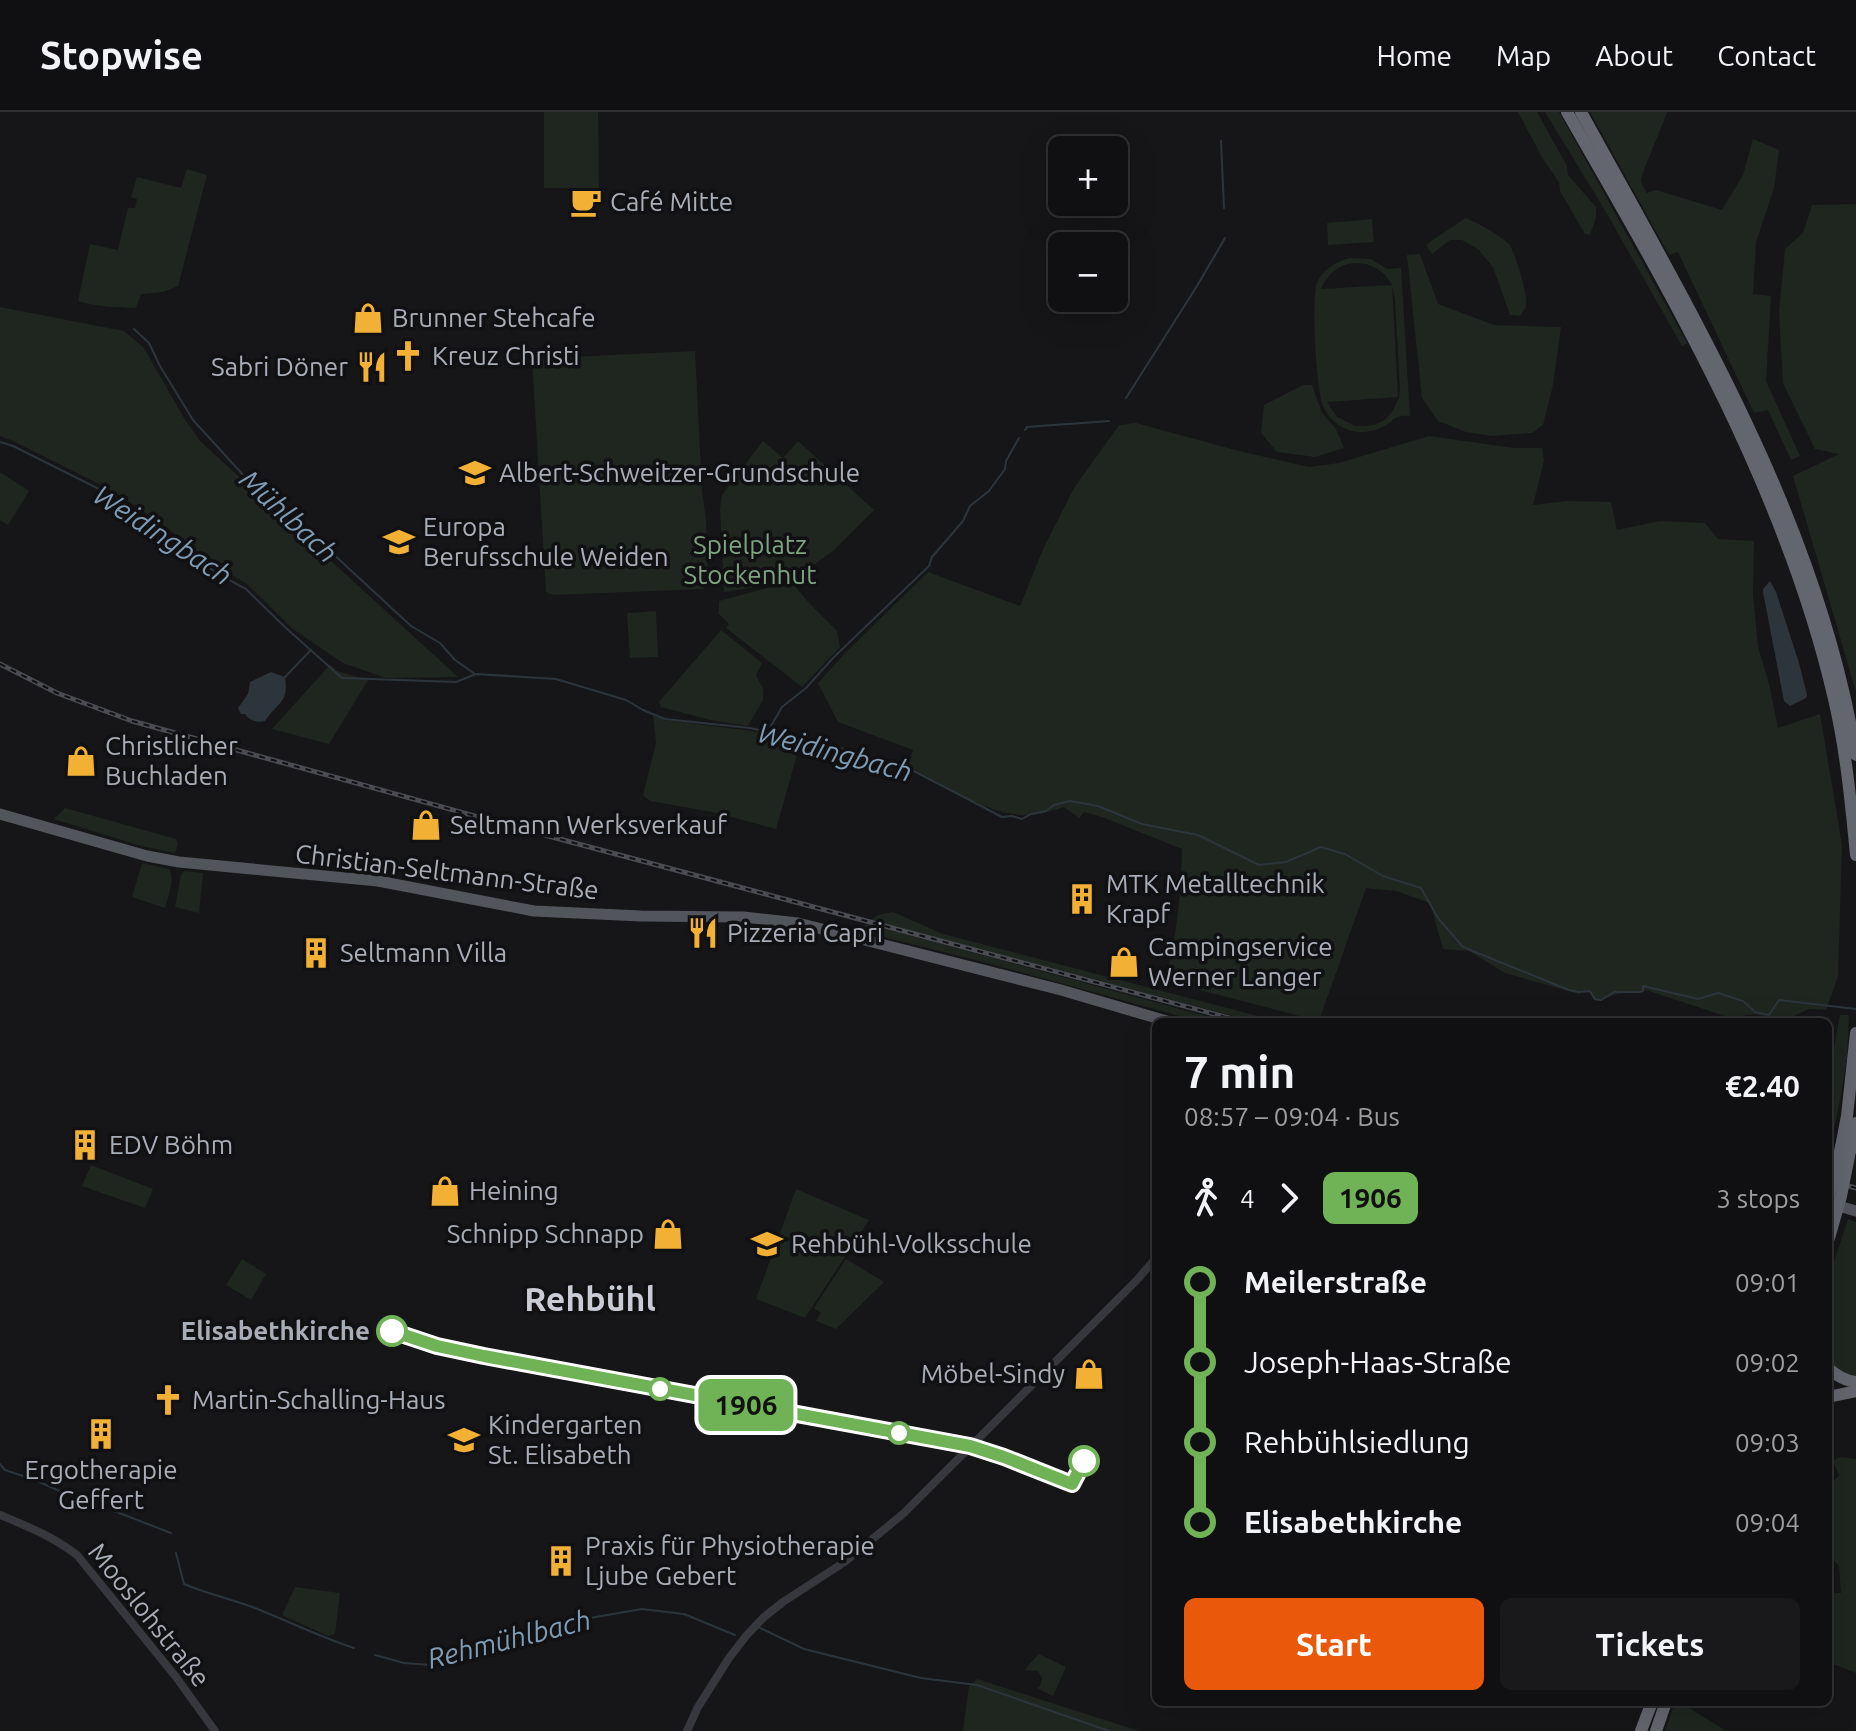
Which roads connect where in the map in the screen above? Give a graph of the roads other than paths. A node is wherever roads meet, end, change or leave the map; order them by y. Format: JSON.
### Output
{"nodes":[{"id":1,"x":1567,"y":112,"type":"edge"},
{"id":2,"x":1581,"y":112,"type":"edge"},
{"id":3,"x":1856,"y":755,"type":"edge"},
{"id":4,"x":0,"y":814,"type":"edge"},
{"id":5,"x":1856,"y":855,"type":"edge"},
{"id":6,"x":1156,"y":1018,"type":"edge"},
{"id":7,"x":1856,"y":1033,"type":"edge"},
{"id":8,"x":1856,"y":1123,"type":"edge"},
{"id":9,"x":1846,"y":1149,"type":"junction"},
{"id":10,"x":1832,"y":1189,"type":"edge"},
{"id":11,"x":1832,"y":1202,"type":"edge"},
{"id":12,"x":1856,"y":1211,"type":"edge"},
{"id":13,"x":1832,"y":1226,"type":"edge"},
{"id":14,"x":1152,"y":1263,"type":"edge"},
{"id":15,"x":1832,"y":1371,"type":"edge"},
{"id":16,"x":1856,"y":1382,"type":"edge"},
{"id":17,"x":1856,"y":1391,"type":"edge"},
{"id":18,"x":1832,"y":1396,"type":"edge"},
{"id":19,"x":0,"y":1515,"type":"edge"},
{"id":20,"x":1650,"y":1706,"type":"edge"},
{"id":21,"x":1665,"y":1706,"type":"edge"},
{"id":22,"x":215,"y":1731,"type":"edge"},
{"id":23,"x":687,"y":1731,"type":"edge"},
{"id":24,"x":1641,"y":1731,"type":"edge"},
{"id":25,"x":1656,"y":1731,"type":"edge"}],
"edges":[{"from":1,"to":5,"type":"highway"},
{"from":2,"to":3,"type":"highway"},
{"from":4,"to":6,"type":"main road","name":"Christian-Seltmann-Straße"},
{"from":7,"to":9,"type":"highway"},
{"from":8,"to":9,"type":"highway"},
{"from":9,"to":10,"type":"highway","bridge":true},
{"from":9,"to":13,"type":"highway","bridge":true},
{"from":11,"to":12,"type":"main road"},
{"from":14,"to":23,"type":"street"},
{"from":15,"to":16,"type":"highway"},
{"from":17,"to":18,"type":"highway"},
{"from":19,"to":22,"type":"street","name":"Mooslohstraße"},
{"from":20,"to":24,"type":"highway"},
{"from":21,"to":25,"type":"highway"}]}
